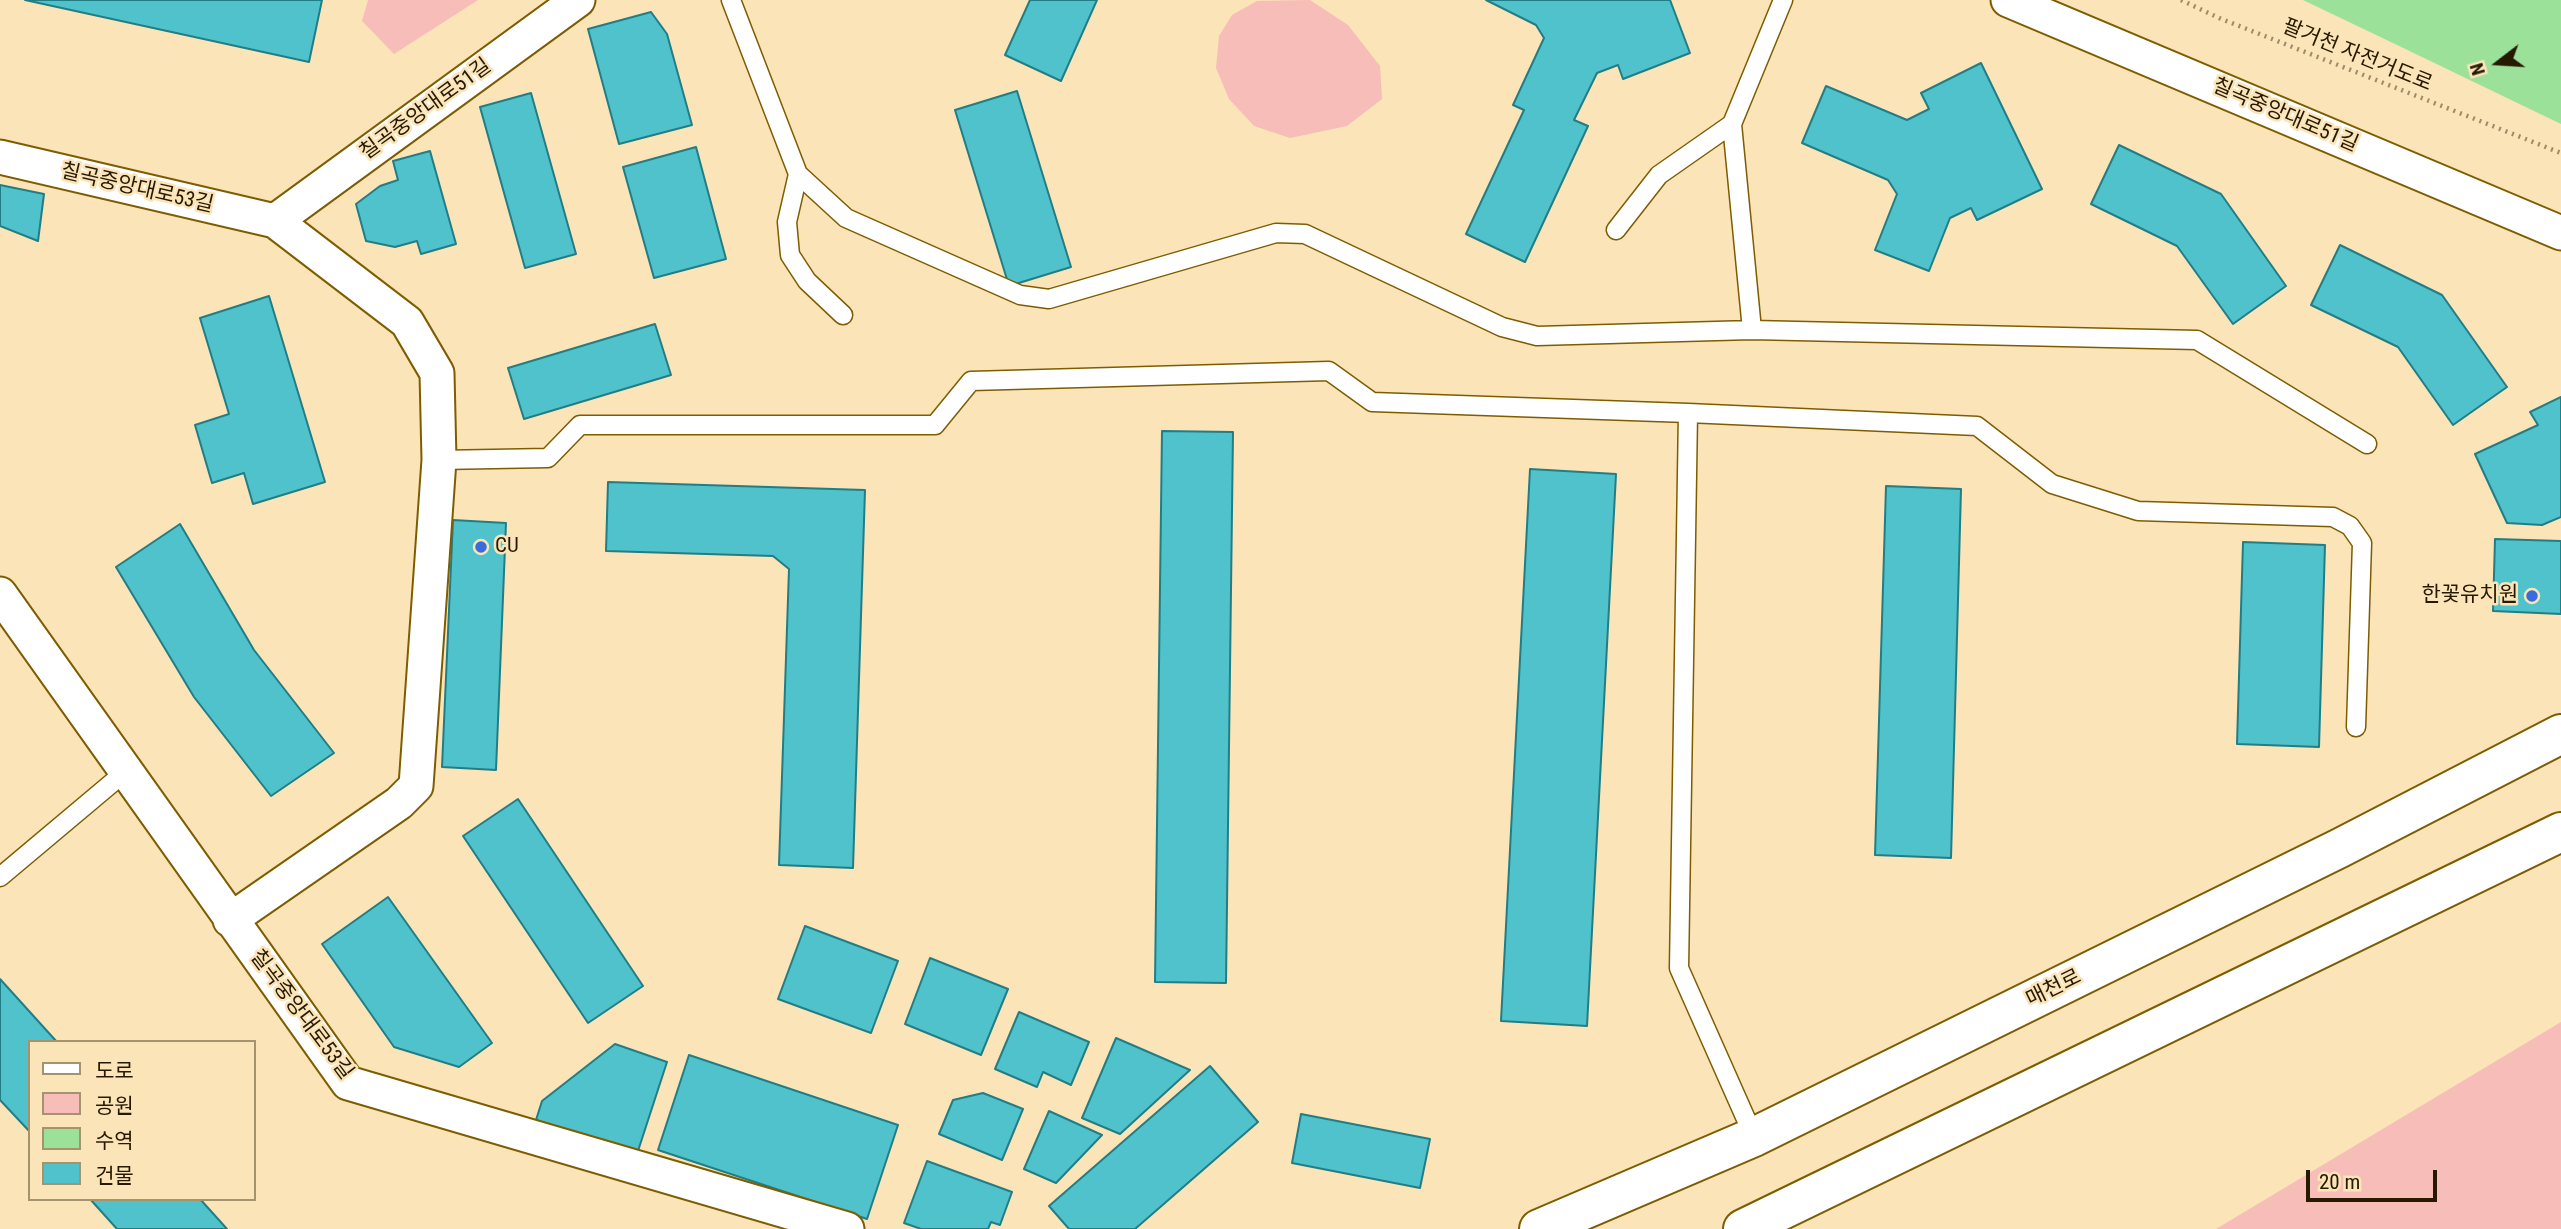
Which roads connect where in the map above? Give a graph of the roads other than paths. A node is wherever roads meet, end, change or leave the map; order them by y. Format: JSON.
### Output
{"nodes":[{"id":1,"x":578,"y":0,"type":"edge"},
{"id":2,"x":731,"y":0,"type":"edge"},
{"id":3,"x":1783,"y":0,"type":"edge"},
{"id":4,"x":2008,"y":0,"type":"edge"},
{"id":5,"x":1732,"y":124,"type":"junction"},
{"id":6,"x":0,"y":157,"type":"edge"},
{"id":7,"x":799,"y":173,"type":"junction"},
{"id":8,"x":275,"y":220,"type":"junction"},
{"id":9,"x":1616,"y":230,"type":"dead end"},
{"id":10,"x":2561,"y":233,"type":"edge"},
{"id":11,"x":843,"y":315,"type":"dead end"},
{"id":12,"x":1752,"y":330,"type":"junction"},
{"id":13,"x":1688,"y":413,"type":"junction"},
{"id":14,"x":2367,"y":444,"type":"dead end"},
{"id":15,"x":439,"y":460,"type":"junction"},
{"id":16,"x":0,"y":594,"type":"edge"},
{"id":17,"x":2356,"y":727,"type":"dead end"},
{"id":18,"x":2561,"y":734,"type":"edge"},
{"id":19,"x":125,"y":772,"type":"junction"},
{"id":20,"x":2561,"y":832,"type":"edge"},
{"id":21,"x":0,"y":877,"type":"edge"},
{"id":22,"x":230,"y":919,"type":"junction"},
{"id":23,"x":1754,"y":1137,"type":"junction"},
{"id":24,"x":847,"y":1229,"type":"edge"},
{"id":25,"x":1539,"y":1229,"type":"edge"},
{"id":26,"x":1743,"y":1229,"type":"edge"}],
"edges":[{"from":1,"to":8,"type":"street","name":"칠곡중앙대로51길"},
{"from":2,"to":7,"type":"lane"},
{"from":3,"to":5,"type":"lane"},
{"from":4,"to":10,"type":"street","name":"칠곡중앙대로51길"},
{"from":5,"to":9,"type":"lane"},
{"from":5,"to":12,"type":"lane"},
{"from":6,"to":8,"type":"street","name":"칠곡중앙대로53길"},
{"from":7,"to":11,"type":"lane"},
{"from":7,"to":12,"type":"lane"},
{"from":8,"to":15,"type":"street"},
{"from":12,"to":14,"type":"lane"},
{"from":13,"to":15,"type":"lane"},
{"from":13,"to":17,"type":"lane"},
{"from":13,"to":23,"type":"lane"},
{"from":15,"to":22,"type":"street"},
{"from":16,"to":19,"type":"street","name":"칠곡중앙대로53길"},
{"from":18,"to":23,"type":"main road","name":"매천로"},
{"from":19,"to":21,"type":"lane"},
{"from":19,"to":22,"type":"street","name":"칠곡중앙대로53길"},
{"from":20,"to":26,"type":"main road"},
{"from":22,"to":24,"type":"street","name":"칠곡중앙대로53길"},
{"from":23,"to":25,"type":"main road","name":"매천로"}]}
